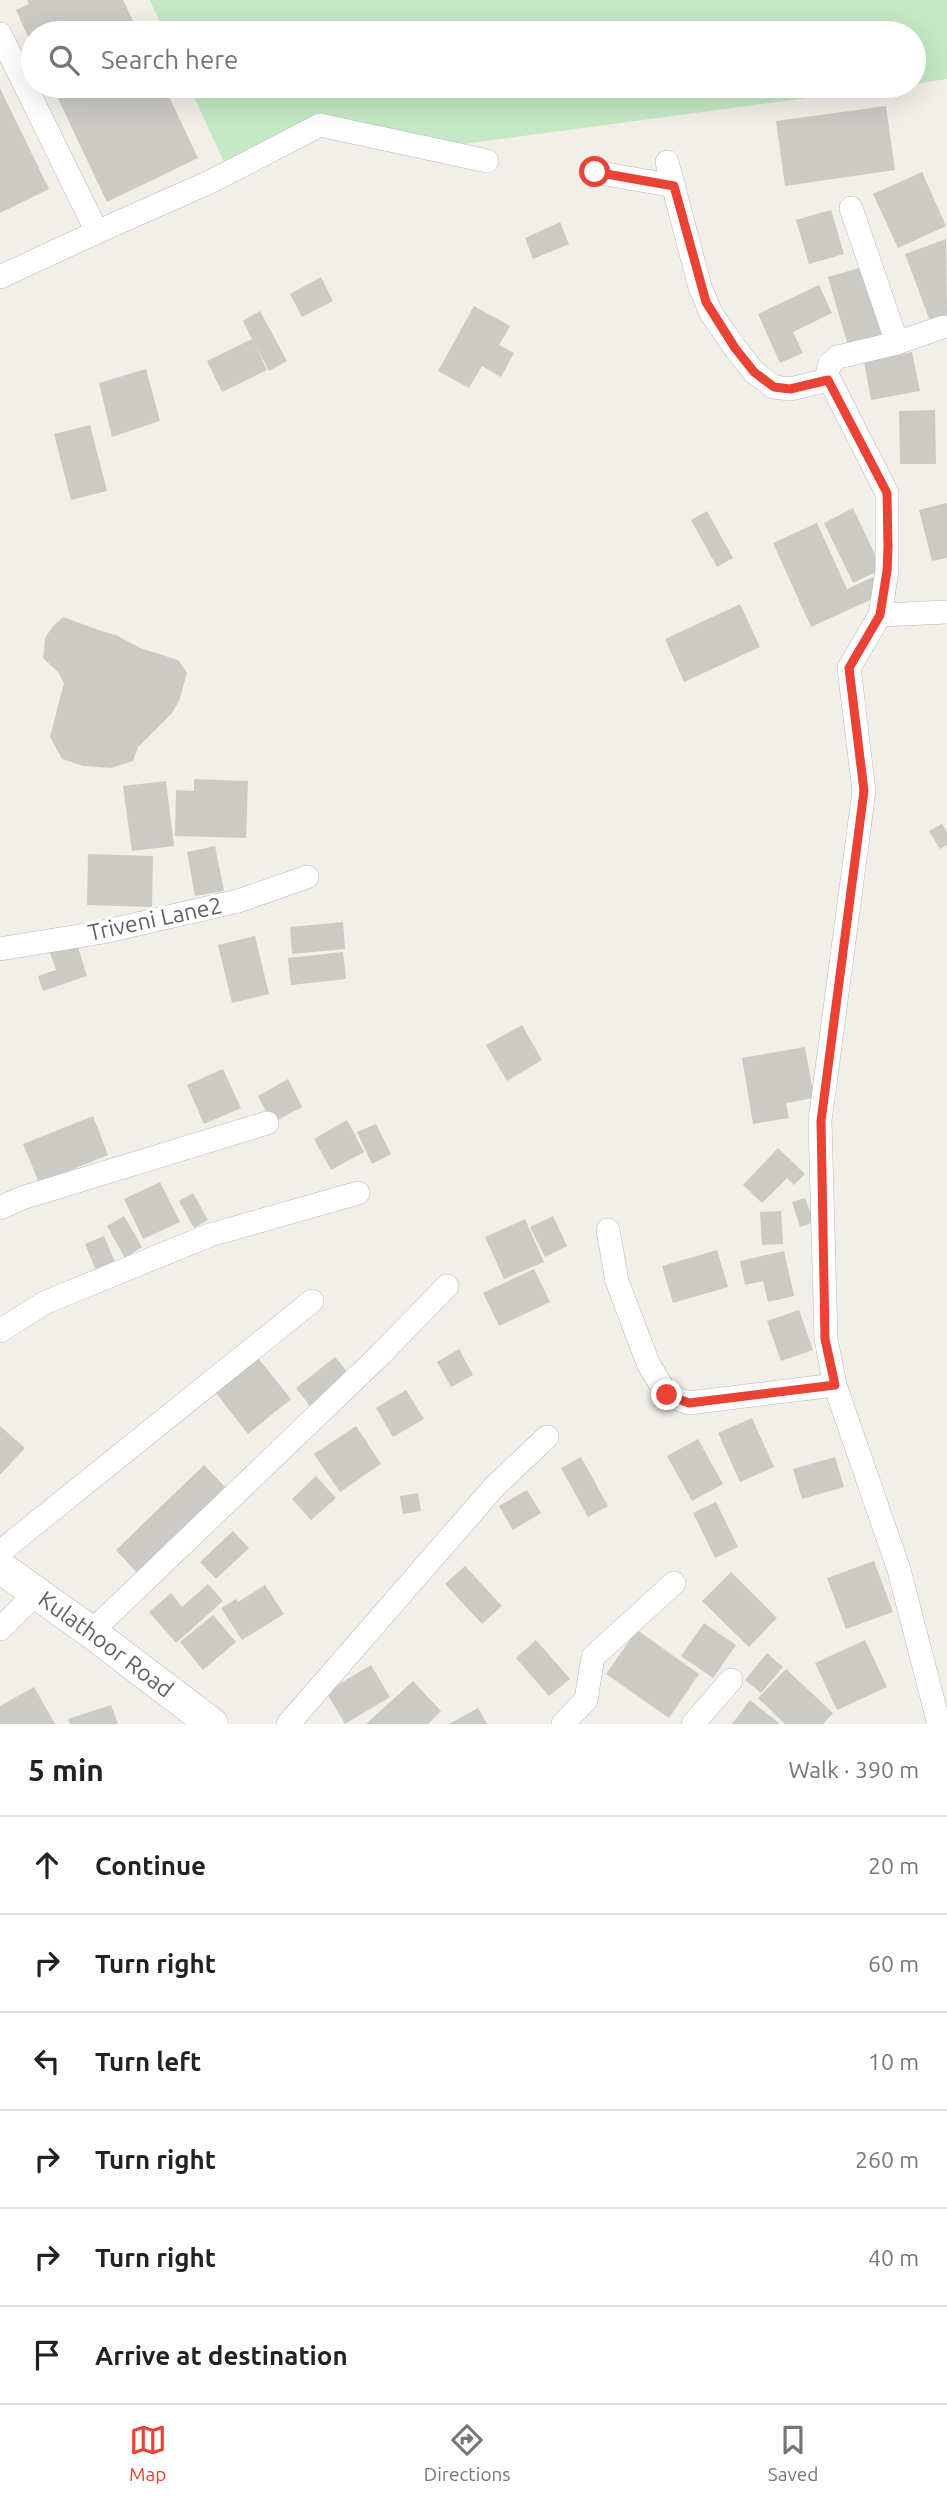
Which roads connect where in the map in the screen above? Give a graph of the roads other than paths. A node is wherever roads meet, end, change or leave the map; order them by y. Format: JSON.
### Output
{"nodes":[{"id":1,"x":0,"y":34,"type":"edge"},
{"id":2,"x":21,"y":77,"type":"edge"},
{"id":3,"x":31,"y":98,"type":"edge"},
{"id":4,"x":487,"y":161,"type":"dead end"},
{"id":5,"x":667,"y":162,"type":"dead end"},
{"id":6,"x":595,"y":172,"type":"dead end"},
{"id":7,"x":674,"y":186,"type":"junction"},
{"id":8,"x":851,"y":208,"type":"dead end"},
{"id":9,"x":97,"y":232,"type":"junction"},
{"id":10,"x":0,"y":277,"type":"edge"},
{"id":11,"x":943,"y":327,"type":"dead end"},
{"id":12,"x":897,"y":343,"type":"junction"},
{"id":13,"x":828,"y":380,"type":"junction"},
{"id":14,"x":947,"y":612,"type":"edge"},
{"id":15,"x":880,"y":615,"type":"junction"},
{"id":16,"x":306,"y":877,"type":"dead end"},
{"id":17,"x":0,"y":949,"type":"edge"},
{"id":18,"x":267,"y":1123,"type":"dead end"},
{"id":19,"x":358,"y":1193,"type":"dead end"},
{"id":20,"x":0,"y":1208,"type":"edge"},
{"id":21,"x":608,"y":1230,"type":"dead end"},
{"id":22,"x":447,"y":1286,"type":"dead end"},
{"id":23,"x":312,"y":1301,"type":"dead end"},
{"id":24,"x":0,"y":1331,"type":"edge"},
{"id":25,"x":835,"y":1385,"type":"junction"},
{"id":26,"x":547,"y":1437,"type":"dead end"},
{"id":27,"x":0,"y":1552,"type":"edge"},
{"id":28,"x":0,"y":1567,"type":"edge"},
{"id":29,"x":674,"y":1583,"type":"dead end"},
{"id":30,"x":36,"y":1592,"type":"junction"},
{"id":31,"x":0,"y":1629,"type":"edge"},
{"id":32,"x":92,"y":1632,"type":"junction"},
{"id":33,"x":731,"y":1680,"type":"dead end"},
{"id":34,"x":212,"y":1724,"type":"edge"},
{"id":35,"x":288,"y":1724,"type":"edge"},
{"id":36,"x":562,"y":1724,"type":"edge"},
{"id":37,"x":693,"y":1724,"type":"edge"},
{"id":38,"x":939,"y":1724,"type":"edge"}],
"edges":[{"from":1,"to":2,"type":"street"},
{"from":3,"to":9,"type":"street"},
{"from":4,"to":9,"type":"street"},
{"from":5,"to":7,"type":"street"},
{"from":6,"to":7,"type":"street"},
{"from":7,"to":13,"type":"street"},
{"from":8,"to":12,"type":"street"},
{"from":9,"to":10,"type":"street"},
{"from":11,"to":12,"type":"street"},
{"from":12,"to":13,"type":"street"},
{"from":13,"to":15,"type":"street"},
{"from":14,"to":15,"type":"street"},
{"from":15,"to":25,"type":"street"},
{"from":16,"to":17,"type":"street","name":"Triveni Lane2"},
{"from":18,"to":20,"type":"street"},
{"from":19,"to":24,"type":"street"},
{"from":21,"to":25,"type":"street"},
{"from":22,"to":32,"type":"street"},
{"from":23,"to":27,"type":"street"},
{"from":25,"to":38,"type":"street"},
{"from":26,"to":35,"type":"street"},
{"from":28,"to":30,"type":"main road","name":"Kulathoor Road"},
{"from":29,"to":36,"type":"street"},
{"from":30,"to":31,"type":"street"},
{"from":30,"to":32,"type":"main road","name":"Kulathoor Road"},
{"from":32,"to":34,"type":"main road","name":"Kulathoor Road"},
{"from":33,"to":37,"type":"street"}]}
